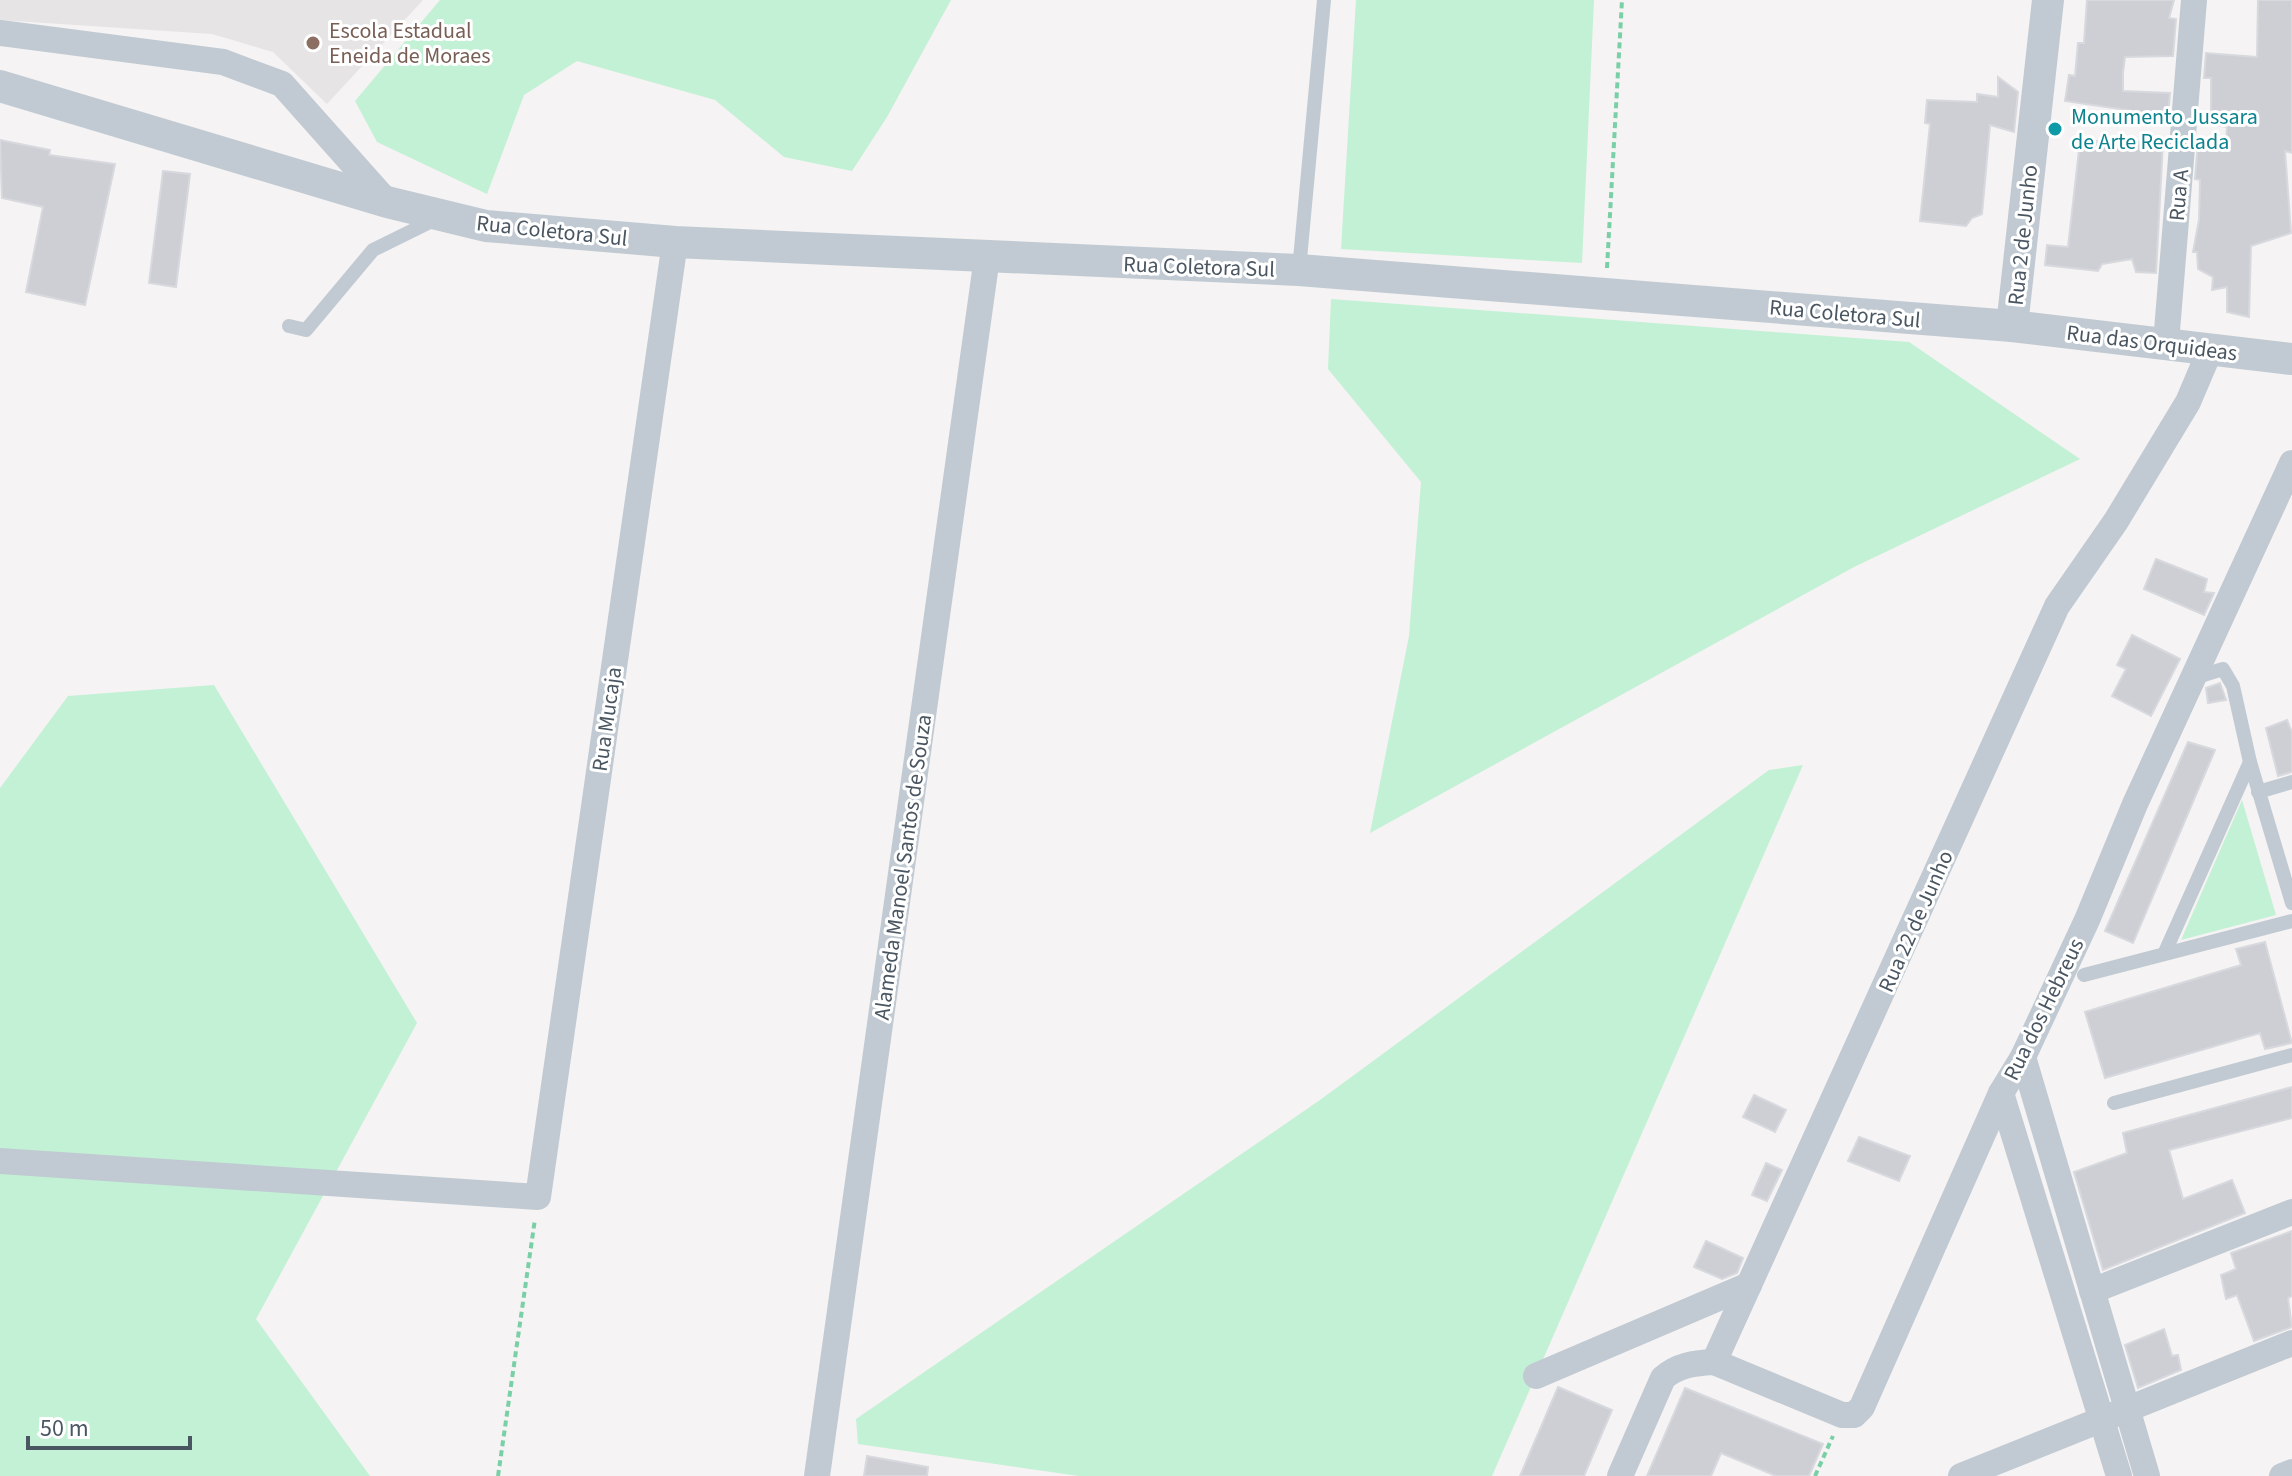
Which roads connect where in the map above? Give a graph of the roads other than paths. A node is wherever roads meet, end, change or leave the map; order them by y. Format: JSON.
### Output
{"nodes":[{"id":1,"x":1324,"y":0,"type":"edge"},
{"id":2,"x":2048,"y":0,"type":"edge"},
{"id":3,"x":2194,"y":0,"type":"edge"},
{"id":4,"x":0,"y":33,"type":"edge"},
{"id":5,"x":0,"y":86,"type":"edge"},
{"id":6,"x":387,"y":202,"type":"junction"},
{"id":7,"x":442,"y":216,"type":"junction"},
{"id":8,"x":675,"y":242,"type":"junction"},
{"id":9,"x":987,"y":257,"type":"junction"},
{"id":10,"x":1299,"y":270,"type":"junction"},
{"id":11,"x":289,"y":326,"type":"dead end"},
{"id":12,"x":2012,"y":326,"type":"junction"},
{"id":13,"x":2166,"y":343,"type":"junction"},
{"id":14,"x":2211,"y":348,"type":"junction"},
{"id":15,"x":2292,"y":359,"type":"edge"},
{"id":16,"x":2292,"y":463,"type":"edge"},
{"id":17,"x":2197,"y":677,"type":"junction"},
{"id":18,"x":2250,"y":762,"type":"junction"},
{"id":19,"x":2292,"y":782,"type":"edge"},
{"id":20,"x":2258,"y":792,"type":"junction"},
{"id":21,"x":2292,"y":903,"type":"edge"},
{"id":22,"x":2292,"y":921,"type":"edge"},
{"id":23,"x":2165,"y":952,"type":"junction"},
{"id":24,"x":2084,"y":975,"type":"dead end"},
{"id":25,"x":2292,"y":1055,"type":"edge"},
{"id":26,"x":2023,"y":1057,"type":"junction"},
{"id":27,"x":2001,"y":1093,"type":"junction"},
{"id":28,"x":2114,"y":1103,"type":"dead end"},
{"id":29,"x":0,"y":1161,"type":"edge"},
{"id":30,"x":2292,"y":1212,"type":"edge"},
{"id":31,"x":1749,"y":1285,"type":"junction"},
{"id":32,"x":2092,"y":1291,"type":"junction"},
{"id":33,"x":2292,"y":1343,"type":"edge"},
{"id":34,"x":1714,"y":1362,"type":"junction"},
{"id":35,"x":1536,"y":1376,"type":"dead end"},
{"id":36,"x":2127,"y":1408,"type":"junction"},
{"id":37,"x":2103,"y":1420,"type":"junction"},
{"id":38,"x":2292,"y":1472,"type":"edge"},
{"id":39,"x":817,"y":1476,"type":"edge"},
{"id":40,"x":1620,"y":1476,"type":"edge"},
{"id":41,"x":1961,"y":1476,"type":"edge"},
{"id":42,"x":2119,"y":1476,"type":"edge"},
{"id":43,"x":2147,"y":1476,"type":"edge"},
{"id":44,"x":2282,"y":1476,"type":"edge"}],
"edges":[{"from":1,"to":10,"type":"lane"},
{"from":2,"to":12,"type":"street","name":"Rua 2 de Junho"},
{"from":3,"to":13,"type":"street","name":"Rua A"},
{"from":4,"to":6,"type":"street"},
{"from":5,"to":6,"type":"street","name":"Rua Coletora Sul"},
{"from":6,"to":7,"type":"street","name":"Rua Coletora Sul"},
{"from":7,"to":8,"type":"street","name":"Rua Coletora Sul"},
{"from":7,"to":11,"type":"lane"},
{"from":8,"to":9,"type":"street","name":"Rua Coletora Sul"},
{"from":8,"to":29,"type":"street","name":"Rua Mucaja"},
{"from":9,"to":10,"type":"street","name":"Rua Coletora Sul"},
{"from":9,"to":39,"type":"street","name":"Alameda Manoel Santos de Souza"},
{"from":10,"to":12,"type":"street","name":"Rua Coletora Sul"},
{"from":12,"to":13,"type":"street","name":"Rua das Orquideas"},
{"from":13,"to":14,"type":"street","name":"Rua das Orquideas"},
{"from":14,"to":15,"type":"street","name":"Rua das Orquideas"},
{"from":14,"to":31,"type":"street","name":"Rua 22 de Junho"},
{"from":16,"to":17,"type":"street","name":"Rua dos Hebreus"},
{"from":17,"to":18,"type":"lane"},
{"from":17,"to":26,"type":"street","name":"Rua dos Hebreus"},
{"from":18,"to":20,"type":"lane"},
{"from":18,"to":23,"type":"lane"},
{"from":19,"to":20,"type":"lane"},
{"from":20,"to":21,"type":"lane"},
{"from":22,"to":23,"type":"lane"},
{"from":23,"to":24,"type":"lane"},
{"from":25,"to":28,"type":"lane"},
{"from":26,"to":27,"type":"street","name":"Rua dos Hebreus"},
{"from":26,"to":32,"type":"street"},
{"from":27,"to":34,"type":"street","name":"Rua dos Hebreus"},
{"from":27,"to":37,"type":"street"},
{"from":30,"to":32,"type":"street"},
{"from":31,"to":34,"type":"street","name":"Rua 22 de Junho"},
{"from":31,"to":35,"type":"street"},
{"from":32,"to":36,"type":"street"},
{"from":33,"to":36,"type":"street"},
{"from":34,"to":40,"type":"street"},
{"from":36,"to":37,"type":"street"},
{"from":36,"to":43,"type":"street"},
{"from":37,"to":41,"type":"street"},
{"from":37,"to":42,"type":"street"},
{"from":38,"to":44,"type":"street"}]}
